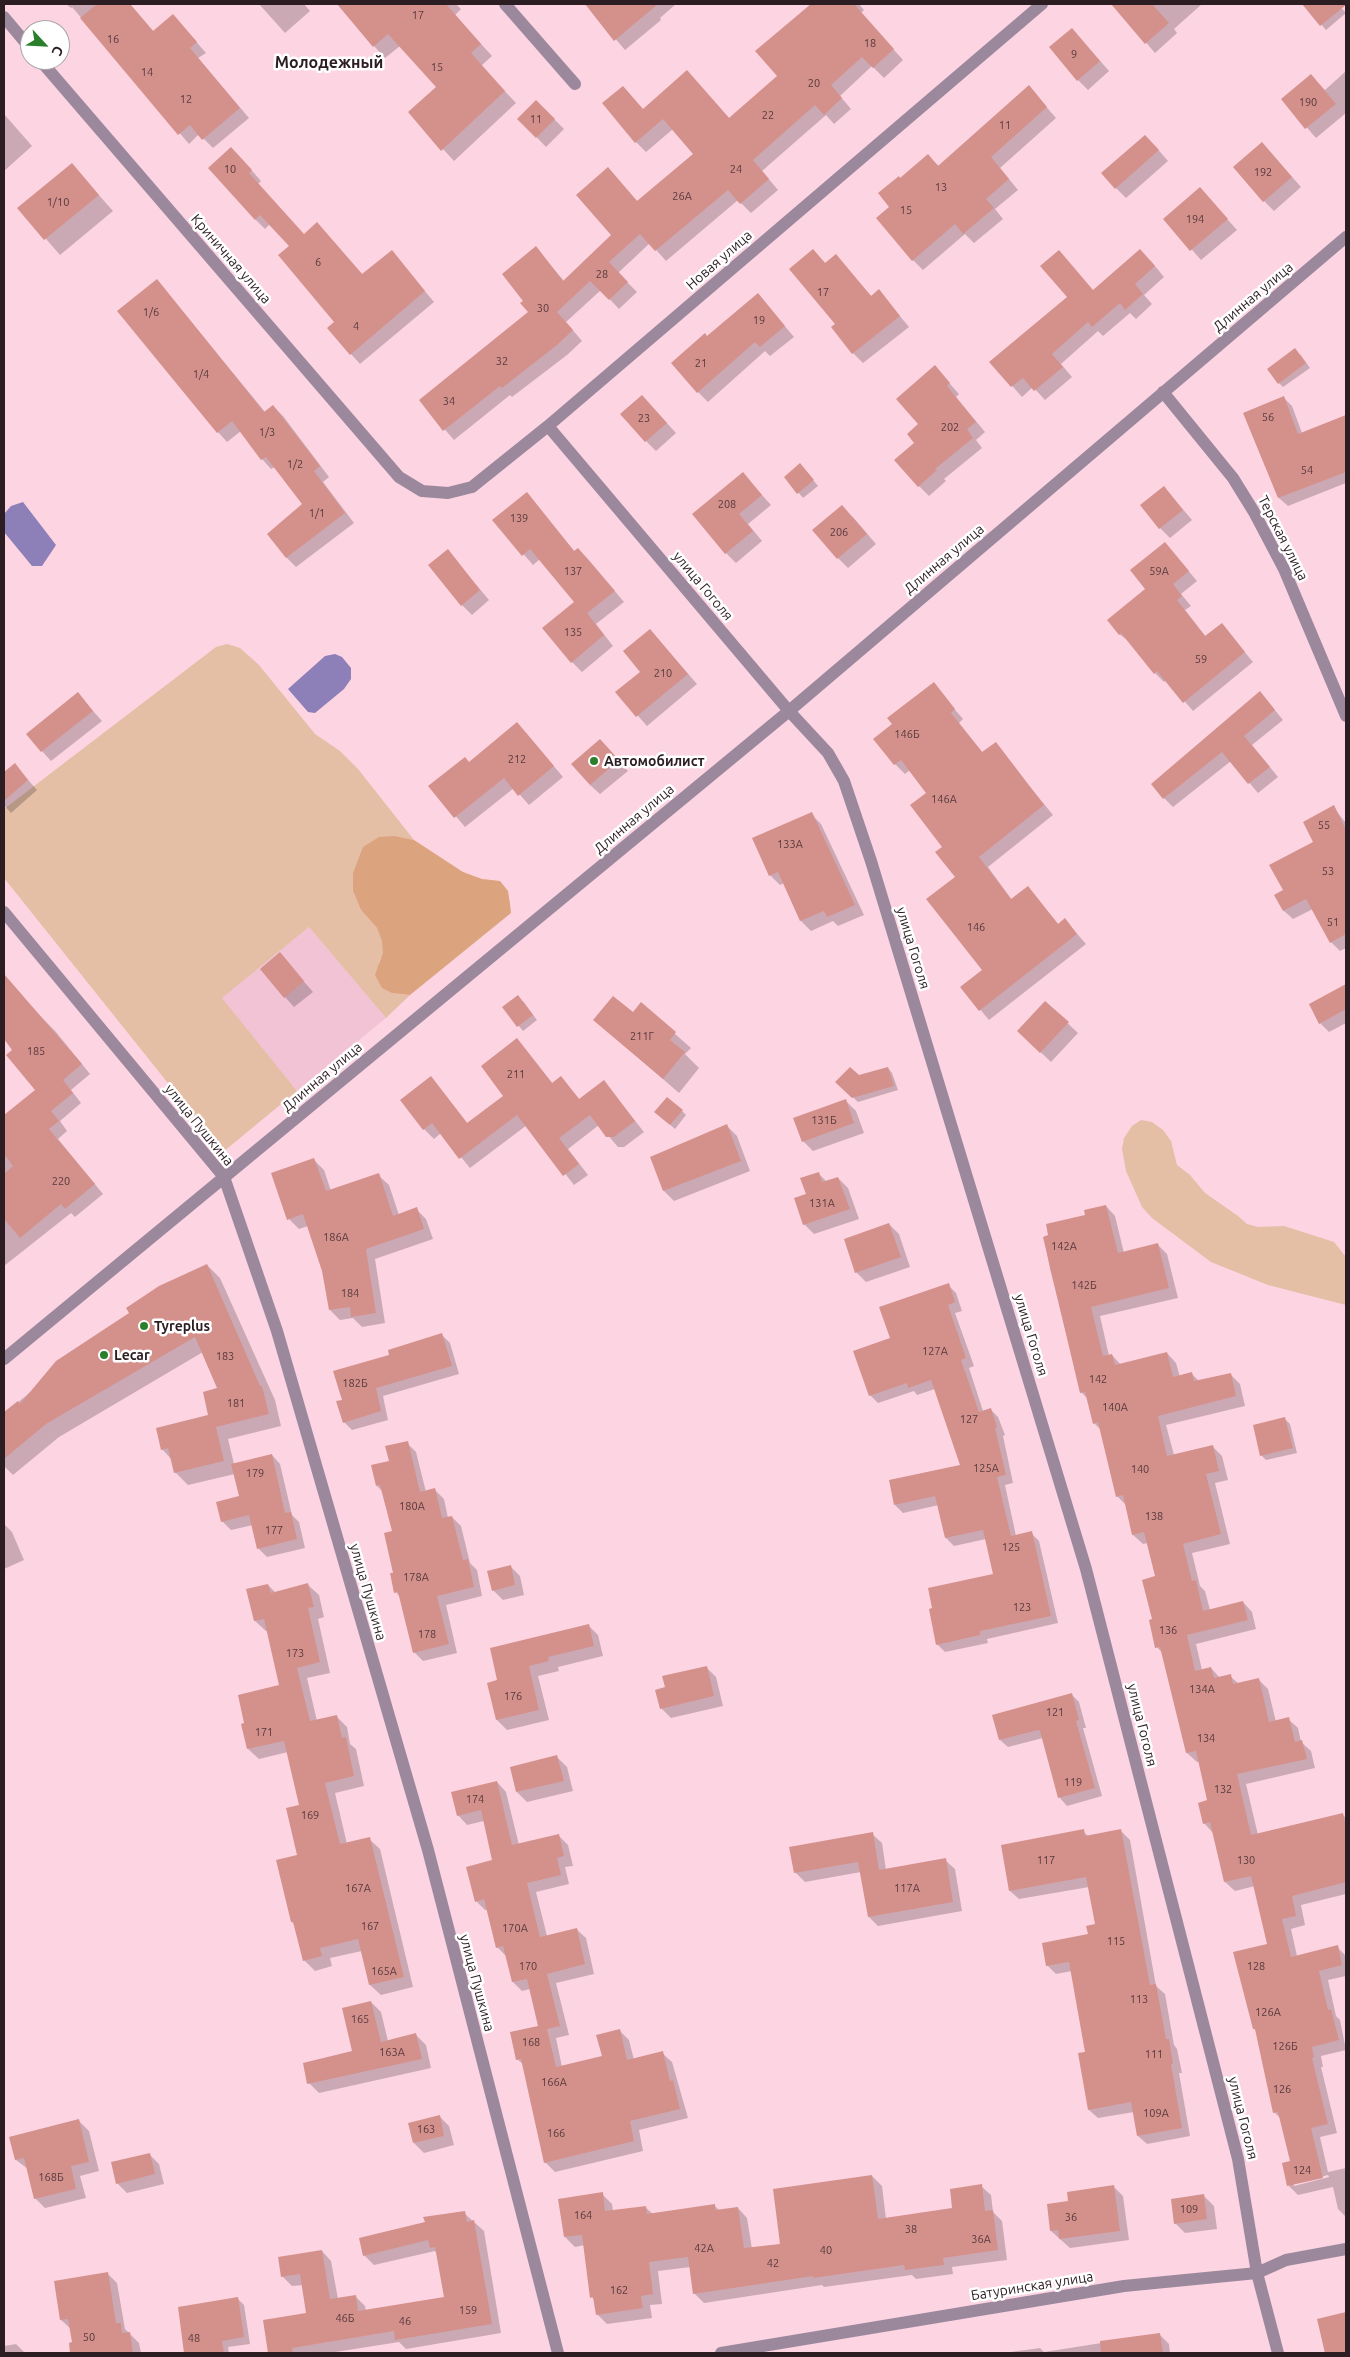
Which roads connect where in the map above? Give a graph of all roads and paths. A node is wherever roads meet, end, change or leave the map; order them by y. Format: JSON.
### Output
{"nodes":[{"id":1,"x":505,"y":4,"type":"edge"},
{"id":2,"x":1042,"y":4,"type":"edge"},
{"id":3,"x":4,"y":18,"type":"edge"},
{"id":4,"x":20,"y":36,"type":"edge"},
{"id":5,"x":49,"y":70,"type":"edge"},
{"id":6,"x":575,"y":84,"type":"dead end"},
{"id":7,"x":1346,"y":237,"type":"edge"},
{"id":8,"x":1163,"y":392,"type":"junction"},
{"id":9,"x":548,"y":426,"type":"junction"},
{"id":10,"x":399,"y":477,"type":"joint"},
{"id":11,"x":790,"y":711,"type":"junction"},
{"id":12,"x":1346,"y":716,"type":"edge"},
{"id":13,"x":4,"y":912,"type":"edge"},
{"id":14,"x":224,"y":1177,"type":"junction"},
{"id":15,"x":4,"y":1360,"type":"edge"},
{"id":16,"x":1346,"y":2249,"type":"edge"},
{"id":17,"x":1257,"y":2273,"type":"junction"},
{"id":18,"x":558,"y":2353,"type":"edge"},
{"id":19,"x":721,"y":2353,"type":"edge"},
{"id":20,"x":1278,"y":2353,"type":"edge"}],
"edges":[{"from":1,"to":6,"type":"street"},
{"from":2,"to":9,"type":"street","name":"Новая улица"},
{"from":3,"to":4,"type":"street"},
{"from":5,"to":10,"type":"street","name":"Криничная улица"},
{"from":7,"to":8,"type":"street","name":"Длинная улица"},
{"from":8,"to":11,"type":"street","name":"Длинная улица"},
{"from":8,"to":12,"type":"street","name":"Терская улица"},
{"from":9,"to":10,"type":"street","name":"Новая улица"},
{"from":9,"to":11,"type":"street","name":"улица Гоголя"},
{"from":11,"to":14,"type":"street","name":"Длинная улица"},
{"from":11,"to":17,"type":"street","name":"улица Гоголя"},
{"from":13,"to":14,"type":"street","name":"улица Пушкина"},
{"from":14,"to":15,"type":"street","name":"Длинная улица"},
{"from":14,"to":18,"type":"street","name":"улица Пушкина"},
{"from":16,"to":17,"type":"street","name":"Батуринская улица"},
{"from":17,"to":19,"type":"street","name":"Батуринская улица"},
{"from":17,"to":20,"type":"street","name":"улица Гоголя"}]}
